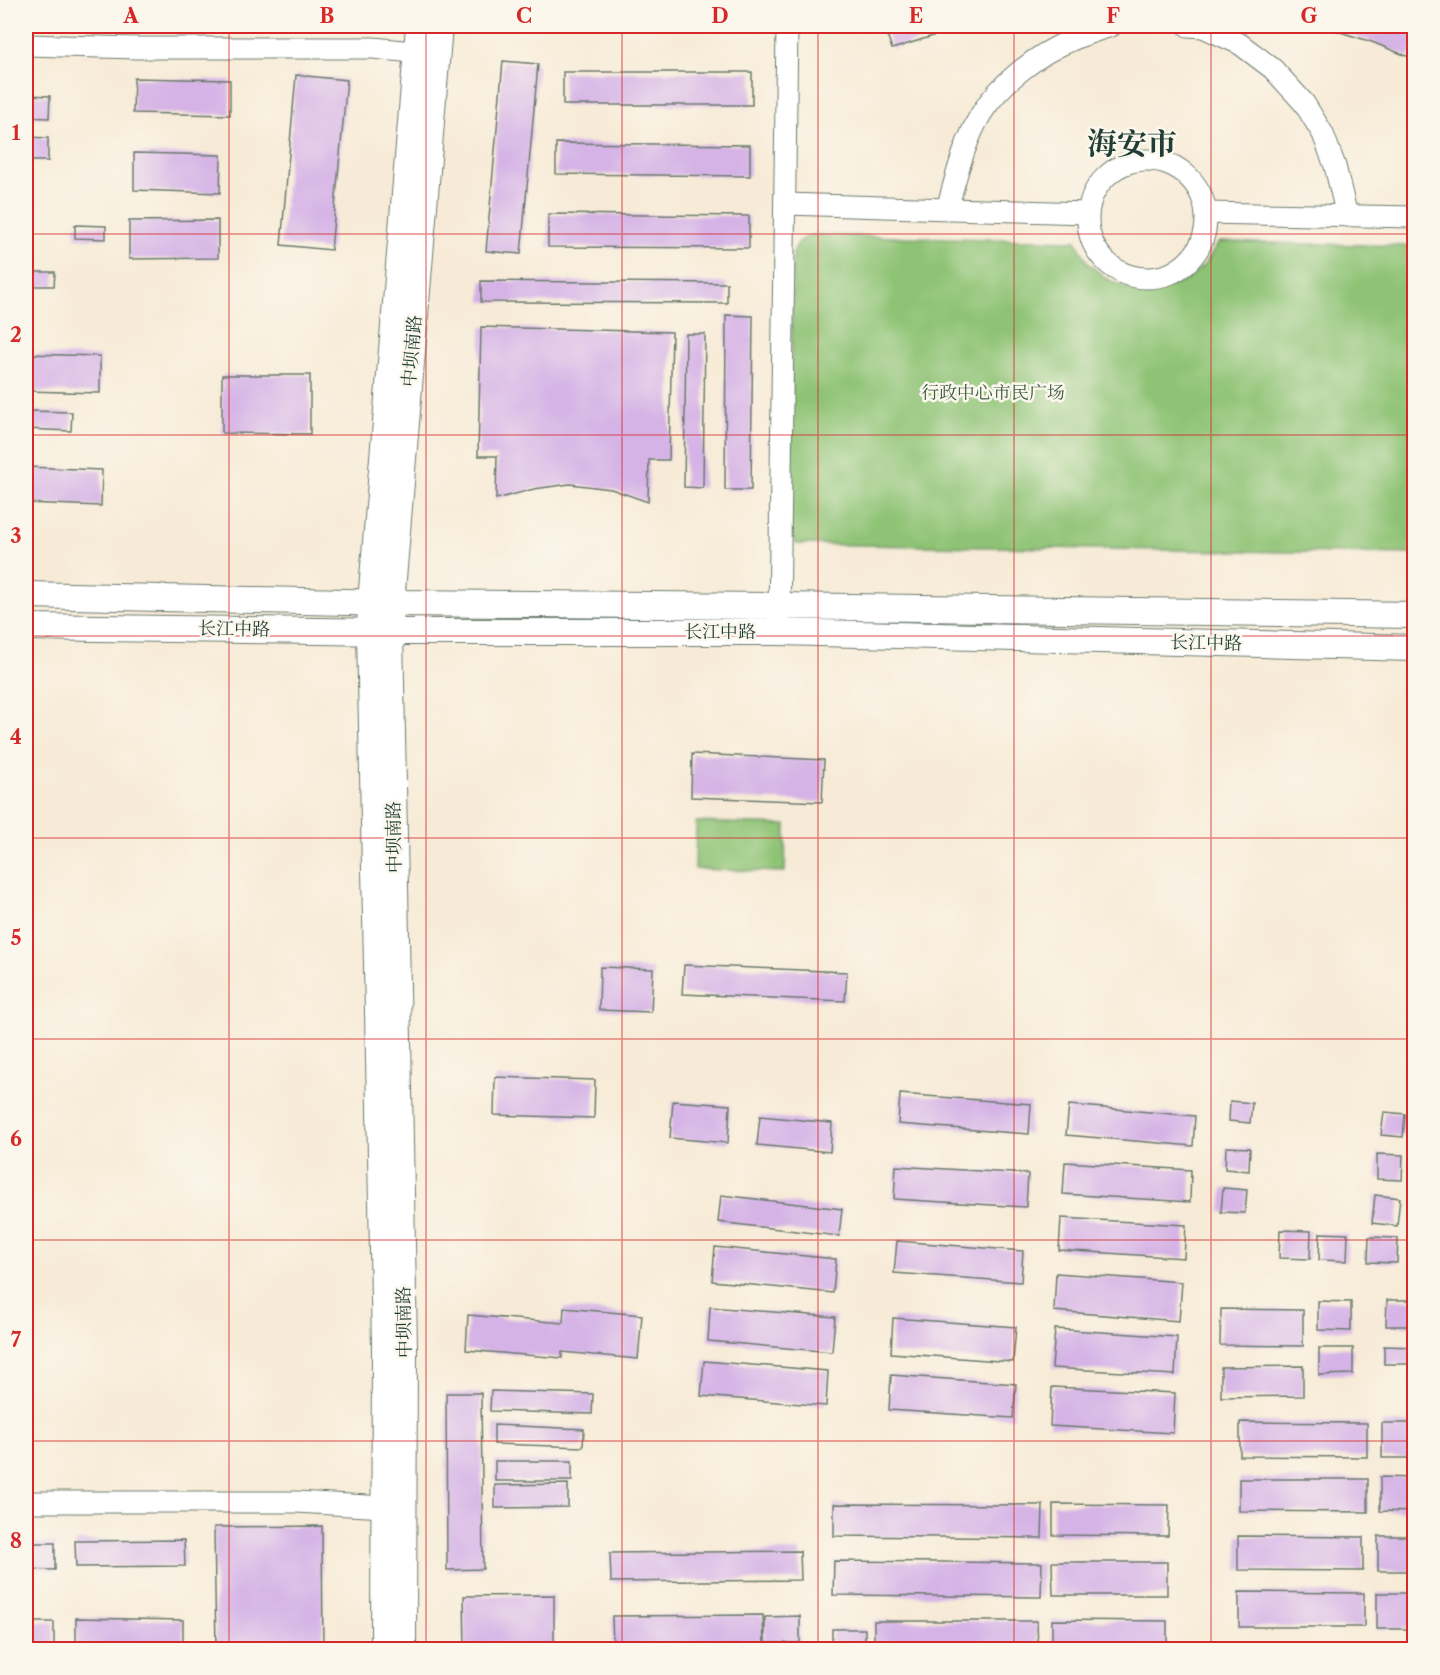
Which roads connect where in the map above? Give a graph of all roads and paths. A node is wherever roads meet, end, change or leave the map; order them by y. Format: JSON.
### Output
{"nodes":[{"id":1,"x":419,"y":26,"type":"edge"},
{"id":2,"x":439,"y":26,"type":"edge"},
{"id":3,"x":787,"y":26,"type":"edge"},
{"id":4,"x":1111,"y":26,"type":"edge"},
{"id":5,"x":1188,"y":26,"type":"edge"},
{"id":6,"x":26,"y":45,"type":"edge"},
{"id":7,"x":436,"y":55,"type":"junction"},
{"id":8,"x":784,"y":204,"type":"junction"},
{"id":9,"x":946,"y":209,"type":"junction"},
{"id":10,"x":1087,"y":213,"type":"junction"},
{"id":11,"x":1206,"y":213,"type":"junction"},
{"id":12,"x":1347,"y":216,"type":"junction"},
{"id":13,"x":1414,"y":218,"type":"edge"},
{"id":14,"x":26,"y":595,"type":"edge"},
{"id":15,"x":381,"y":603,"type":"junction"},
{"id":16,"x":779,"y":606,"type":"junction"},
{"id":17,"x":1414,"y":615,"type":"edge"},
{"id":18,"x":26,"y":627,"type":"edge"},
{"id":19,"x":380,"y":631,"type":"junction"},
{"id":20,"x":779,"y":632,"type":"junction"},
{"id":21,"x":1414,"y":648,"type":"edge"},
{"id":22,"x":26,"y":1502,"type":"edge"},
{"id":23,"x":385,"y":1507,"type":"junction"},
{"id":24,"x":384,"y":1650,"type":"edge"},
{"id":25,"x":403,"y":1650,"type":"edge"}],
"edges":[{"from":1,"to":15,"type":"main road","name":"中坝南路"},
{"from":2,"to":7,"type":"main road","name":"中坝南路"},
{"from":3,"to":8,"type":"street"},
{"from":4,"to":9,"type":"street"},
{"from":5,"to":12,"type":"street"},
{"from":6,"to":7,"type":"street"},
{"from":7,"to":15,"type":"main road","name":"中坝南路"},
{"from":8,"to":9,"type":"street"},
{"from":8,"to":16,"type":"street"},
{"from":9,"to":10,"type":"street"},
{"from":10,"to":11,"type":"street"},
{"from":10,"to":11,"type":"street"},
{"from":11,"to":12,"type":"street"},
{"from":12,"to":13,"type":"street"},
{"from":14,"to":15,"type":"main road","name":"长江中路"},
{"from":15,"to":16,"type":"main road","name":"长江中路"},
{"from":15,"to":19,"type":"main road","name":"中坝南路"},
{"from":16,"to":17,"type":"main road","name":"长江中路"},
{"from":16,"to":20,"type":"street"},
{"from":18,"to":19,"type":"main road","name":"长江中路"},
{"from":19,"to":20,"type":"main road","name":"长江中路"},
{"from":19,"to":23,"type":"main road","name":"中坝南路"},
{"from":19,"to":25,"type":"main road","name":"中坝南路"},
{"from":20,"to":21,"type":"main road","name":"长江中路"},
{"from":22,"to":23,"type":"street"},
{"from":23,"to":24,"type":"main road","name":"中坝南路"}]}
